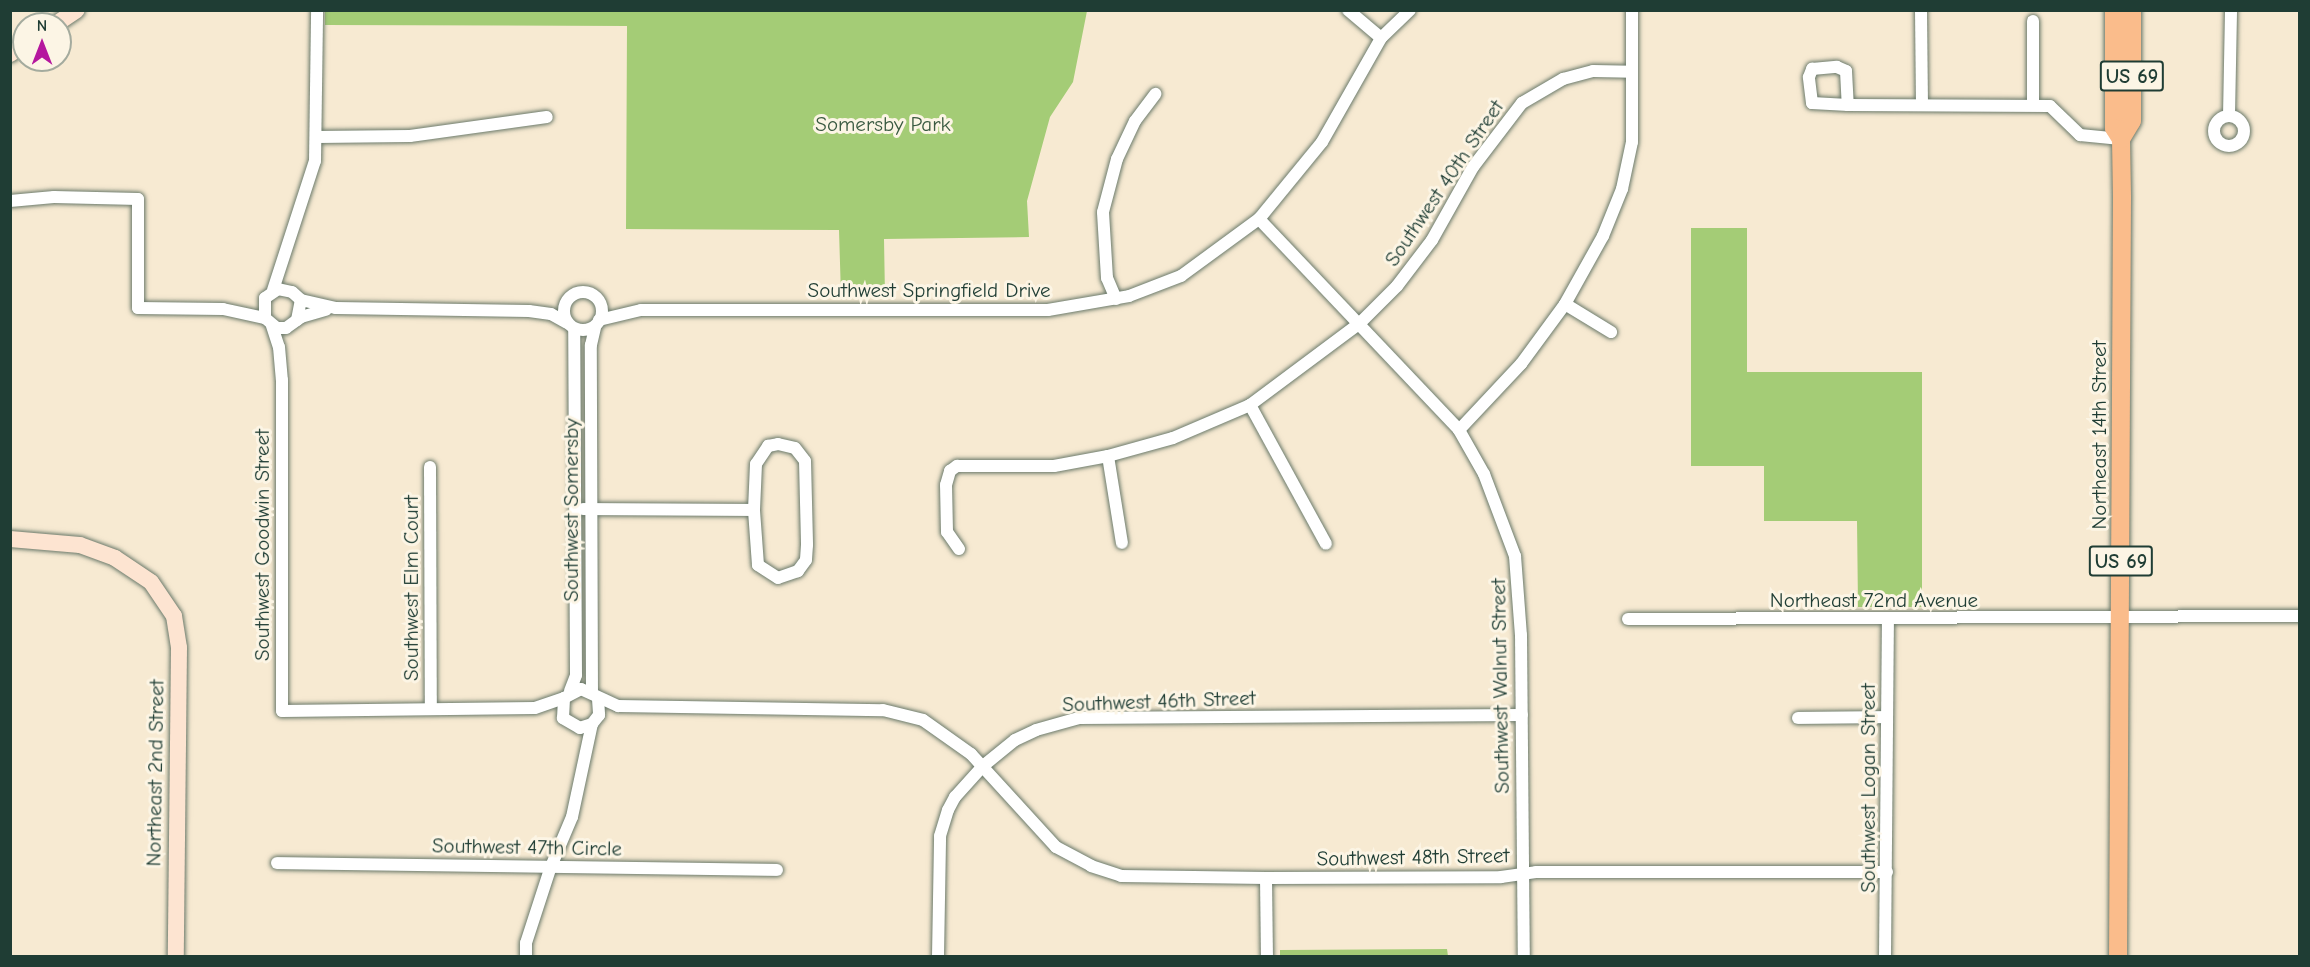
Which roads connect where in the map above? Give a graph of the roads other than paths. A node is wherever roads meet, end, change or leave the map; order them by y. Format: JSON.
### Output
{"nodes":[{"id":1,"x":317,"y":10,"type":"edge"},
{"id":2,"x":1348,"y":10,"type":"edge"},
{"id":3,"x":1410,"y":10,"type":"edge"},
{"id":4,"x":1632,"y":10,"type":"edge"},
{"id":5,"x":1921,"y":10,"type":"edge"},
{"id":6,"x":2114,"y":10,"type":"edge"},
{"id":7,"x":2132,"y":10,"type":"edge"},
{"id":8,"x":2231,"y":10,"type":"edge"},
{"id":9,"x":2033,"y":21,"type":"dead end"},
{"id":10,"x":1381,"y":38,"type":"junction"},
{"id":11,"x":1632,"y":72,"type":"junction"},
{"id":12,"x":1155,"y":94,"type":"dead end"},
{"id":13,"x":1848,"y":105,"type":"dead end"},
{"id":14,"x":1922,"y":105,"type":"junction"},
{"id":15,"x":2033,"y":105,"type":"junction"},
{"id":16,"x":2229,"y":116,"type":"dead end"},
{"id":17,"x":547,"y":117,"type":"dead end"},
{"id":18,"x":317,"y":137,"type":"junction"},
{"id":19,"x":2121,"y":139,"type":"junction"},
{"id":20,"x":10,"y":201,"type":"edge"},
{"id":21,"x":1259,"y":219,"type":"junction"},
{"id":22,"x":287,"y":253,"type":"junction"},
{"id":23,"x":269,"y":294,"type":"junction"},
{"id":24,"x":296,"y":296,"type":"junction"},
{"id":25,"x":1116,"y":299,"type":"junction"},
{"id":26,"x":600,"y":300,"type":"junction"},
{"id":27,"x":565,"y":302,"type":"junction"},
{"id":28,"x":1565,"y":304,"type":"junction"},
{"id":29,"x":336,"y":308,"type":"junction"},
{"id":30,"x":223,"y":309,"type":"junction"},
{"id":31,"x":641,"y":310,"type":"junction"},
{"id":32,"x":515,"y":311,"type":"junction"},
{"id":33,"x":268,"y":322,"type":"junction"},
{"id":34,"x":294,"y":323,"type":"junction"},
{"id":35,"x":1360,"y":323,"type":"junction"},
{"id":36,"x":597,"y":324,"type":"junction"},
{"id":37,"x":570,"y":326,"type":"junction"},
{"id":38,"x":1611,"y":332,"type":"dead end"},
{"id":39,"x":282,"y":380,"type":"junction"},
{"id":40,"x":1250,"y":405,"type":"junction"},
{"id":41,"x":1459,"y":430,"type":"junction"},
{"id":42,"x":1108,"y":456,"type":"junction"},
{"id":43,"x":430,"y":467,"type":"dead end"},
{"id":44,"x":576,"y":509,"type":"junction"},
{"id":45,"x":591,"y":509,"type":"junction"},
{"id":46,"x":754,"y":510,"type":"junction"},
{"id":47,"x":10,"y":539,"type":"edge"},
{"id":48,"x":1122,"y":543,"type":"dead end"},
{"id":49,"x":1326,"y":544,"type":"dead end"},
{"id":50,"x":959,"y":549,"type":"dead end"},
{"id":51,"x":2300,"y":616,"type":"edge"},
{"id":52,"x":1628,"y":619,"type":"dead end"},
{"id":53,"x":1888,"y":619,"type":"junction"},
{"id":54,"x":2121,"y":619,"type":"junction"},
{"id":55,"x":567,"y":695,"type":"junction"},
{"id":56,"x":595,"y":696,"type":"junction"},
{"id":57,"x":516,"y":708,"type":"junction"},
{"id":58,"x":647,"y":708,"type":"junction"},
{"id":59,"x":430,"y":709,"type":"junction"},
{"id":60,"x":1522,"y":715,"type":"junction"},
{"id":61,"x":1887,"y":717,"type":"junction"},
{"id":62,"x":1798,"y":718,"type":"dead end"},
{"id":63,"x":568,"y":722,"type":"junction"},
{"id":64,"x":594,"y":722,"type":"junction"},
{"id":65,"x":984,"y":766,"type":"junction"},
{"id":66,"x":582,"y":770,"type":"junction"},
{"id":67,"x":276,"y":863,"type":"dead end"},
{"id":68,"x":550,"y":869,"type":"junction"},
{"id":69,"x":777,"y":870,"type":"dead end"},
{"id":70,"x":1887,"y":872,"type":"junction"},
{"id":71,"x":1522,"y":874,"type":"junction"},
{"id":72,"x":1266,"y":878,"type":"junction"},
{"id":73,"x":176,"y":957,"type":"edge"},
{"id":74,"x":526,"y":957,"type":"edge"},
{"id":75,"x":938,"y":957,"type":"edge"},
{"id":76,"x":1267,"y":957,"type":"edge"},
{"id":77,"x":1524,"y":957,"type":"edge"},
{"id":78,"x":1885,"y":957,"type":"edge"},
{"id":79,"x":2118,"y":957,"type":"edge"}],
"edges":[{"from":1,"to":18,"type":"street"},
{"from":2,"to":10,"type":"street"},
{"from":3,"to":10,"type":"street","name":"Southwest Springfield Drive"},
{"from":4,"to":11,"type":"street"},
{"from":5,"to":14,"type":"street"},
{"from":6,"to":19,"type":"main road","number":"US 69"},
{"from":7,"to":19,"type":"main road","number":"US 69"},
{"from":8,"to":16,"type":"street"},
{"from":9,"to":15,"type":"street"},
{"from":10,"to":21,"type":"street","name":"Southwest Springfield Drive"},
{"from":11,"to":28,"type":"street"},
{"from":11,"to":35,"type":"street","name":"Southwest 40th Street"},
{"from":12,"to":25,"type":"street"},
{"from":13,"to":14,"type":"street"},
{"from":14,"to":15,"type":"street"},
{"from":15,"to":19,"type":"street"},
{"from":17,"to":18,"type":"street"},
{"from":18,"to":22,"type":"street"},
{"from":19,"to":54,"type":"main road","name":"Northeast 14th Street","number":"US 69"},
{"from":20,"to":30,"type":"street"},
{"from":21,"to":25,"type":"street","name":"Southwest Springfield Drive"},
{"from":21,"to":35,"type":"street","name":"Southwest Walnut Street"},
{"from":22,"to":23,"type":"street"},
{"from":22,"to":24,"type":"street"},
{"from":23,"to":24,"type":"street"},
{"from":23,"to":30,"type":"street"},
{"from":23,"to":33,"type":"street","name":"Southwest Goodwin Street"},
{"from":24,"to":29,"type":"street"},
{"from":24,"to":34,"type":"street","name":"Southwest Goodwin Street"},
{"from":25,"to":31,"type":"street","name":"Southwest Springfield Drive"},
{"from":26,"to":27,"type":"street"},
{"from":26,"to":31,"type":"street","name":"Southwest Springfield Drive"},
{"from":26,"to":36,"type":"street"},
{"from":27,"to":32,"type":"street"},
{"from":27,"to":37,"type":"street"},
{"from":28,"to":38,"type":"street"},
{"from":28,"to":41,"type":"street"},
{"from":29,"to":32,"type":"street"},
{"from":29,"to":34,"type":"street"},
{"from":30,"to":33,"type":"street"},
{"from":31,"to":36,"type":"street","name":"Southwest Springfield Drive"},
{"from":32,"to":37,"type":"street"},
{"from":33,"to":34,"type":"street"},
{"from":33,"to":39,"type":"street","name":"Southwest Goodwin Street"},
{"from":34,"to":39,"type":"street","name":"Southwest Goodwin Street"},
{"from":35,"to":40,"type":"street","name":"Southwest 40th Street"},
{"from":35,"to":41,"type":"street","name":"Southwest Walnut Street"},
{"from":36,"to":37,"type":"street"},
{"from":36,"to":45,"type":"street","name":"Southwest Somersby"},
{"from":37,"to":44,"type":"street","name":"Southwest Somersby"},
{"from":39,"to":59,"type":"street","name":"Southwest Goodwin Street"},
{"from":40,"to":42,"type":"street","name":"Southwest 40th Street"},
{"from":40,"to":49,"type":"street"},
{"from":41,"to":60,"type":"street","name":"Southwest Walnut Street"},
{"from":42,"to":48,"type":"street"},
{"from":42,"to":50,"type":"street","name":"Southwest 40th Street"},
{"from":43,"to":59,"type":"street","name":"Southwest Elm Court"},
{"from":44,"to":45,"type":"street"},
{"from":44,"to":55,"type":"street","name":"Southwest Somersby"},
{"from":45,"to":46,"type":"street"},
{"from":45,"to":56,"type":"street","name":"Southwest Somersby"},
{"from":46,"to":46,"type":"street"},
{"from":47,"to":73,"type":"street","name":"Northeast 2nd Street"},
{"from":51,"to":54,"type":"street","name":"Northeast 72nd Avenue"},
{"from":52,"to":53,"type":"street","name":"Northeast 72nd Avenue"},
{"from":53,"to":54,"type":"street","name":"Northeast 72nd Avenue"},
{"from":53,"to":61,"type":"street","name":"Southwest Logan Street"},
{"from":54,"to":79,"type":"main road","name":"Northeast 14th Street","number":"US 69"},
{"from":55,"to":56,"type":"street"},
{"from":55,"to":57,"type":"street"},
{"from":55,"to":63,"type":"street"},
{"from":56,"to":58,"type":"street"},
{"from":56,"to":64,"type":"street"},
{"from":57,"to":59,"type":"street"},
{"from":57,"to":63,"type":"street"},
{"from":58,"to":64,"type":"street"},
{"from":58,"to":65,"type":"street"},
{"from":60,"to":65,"type":"street","name":"Southwest 46th Street"},
{"from":60,"to":71,"type":"street","name":"Southwest Walnut Street"},
{"from":61,"to":62,"type":"street"},
{"from":61,"to":70,"type":"street","name":"Southwest Logan Street"},
{"from":63,"to":64,"type":"street"},
{"from":63,"to":66,"type":"street"},
{"from":64,"to":66,"type":"street"},
{"from":65,"to":72,"type":"street","name":"Southwest 48th Street"},
{"from":65,"to":75,"type":"street","name":"Southwest 46th Street"},
{"from":66,"to":68,"type":"street"},
{"from":67,"to":68,"type":"street","name":"Southwest 47th Circle"},
{"from":68,"to":69,"type":"street","name":"Southwest 47th Circle"},
{"from":68,"to":74,"type":"street"},
{"from":70,"to":71,"type":"street","name":"Southwest 48th Street"},
{"from":70,"to":78,"type":"street","name":"Southwest Logan Street"},
{"from":71,"to":72,"type":"street","name":"Southwest 48th Street"},
{"from":71,"to":77,"type":"street","name":"Southwest Walnut Street"},
{"from":72,"to":76,"type":"street"}]}
